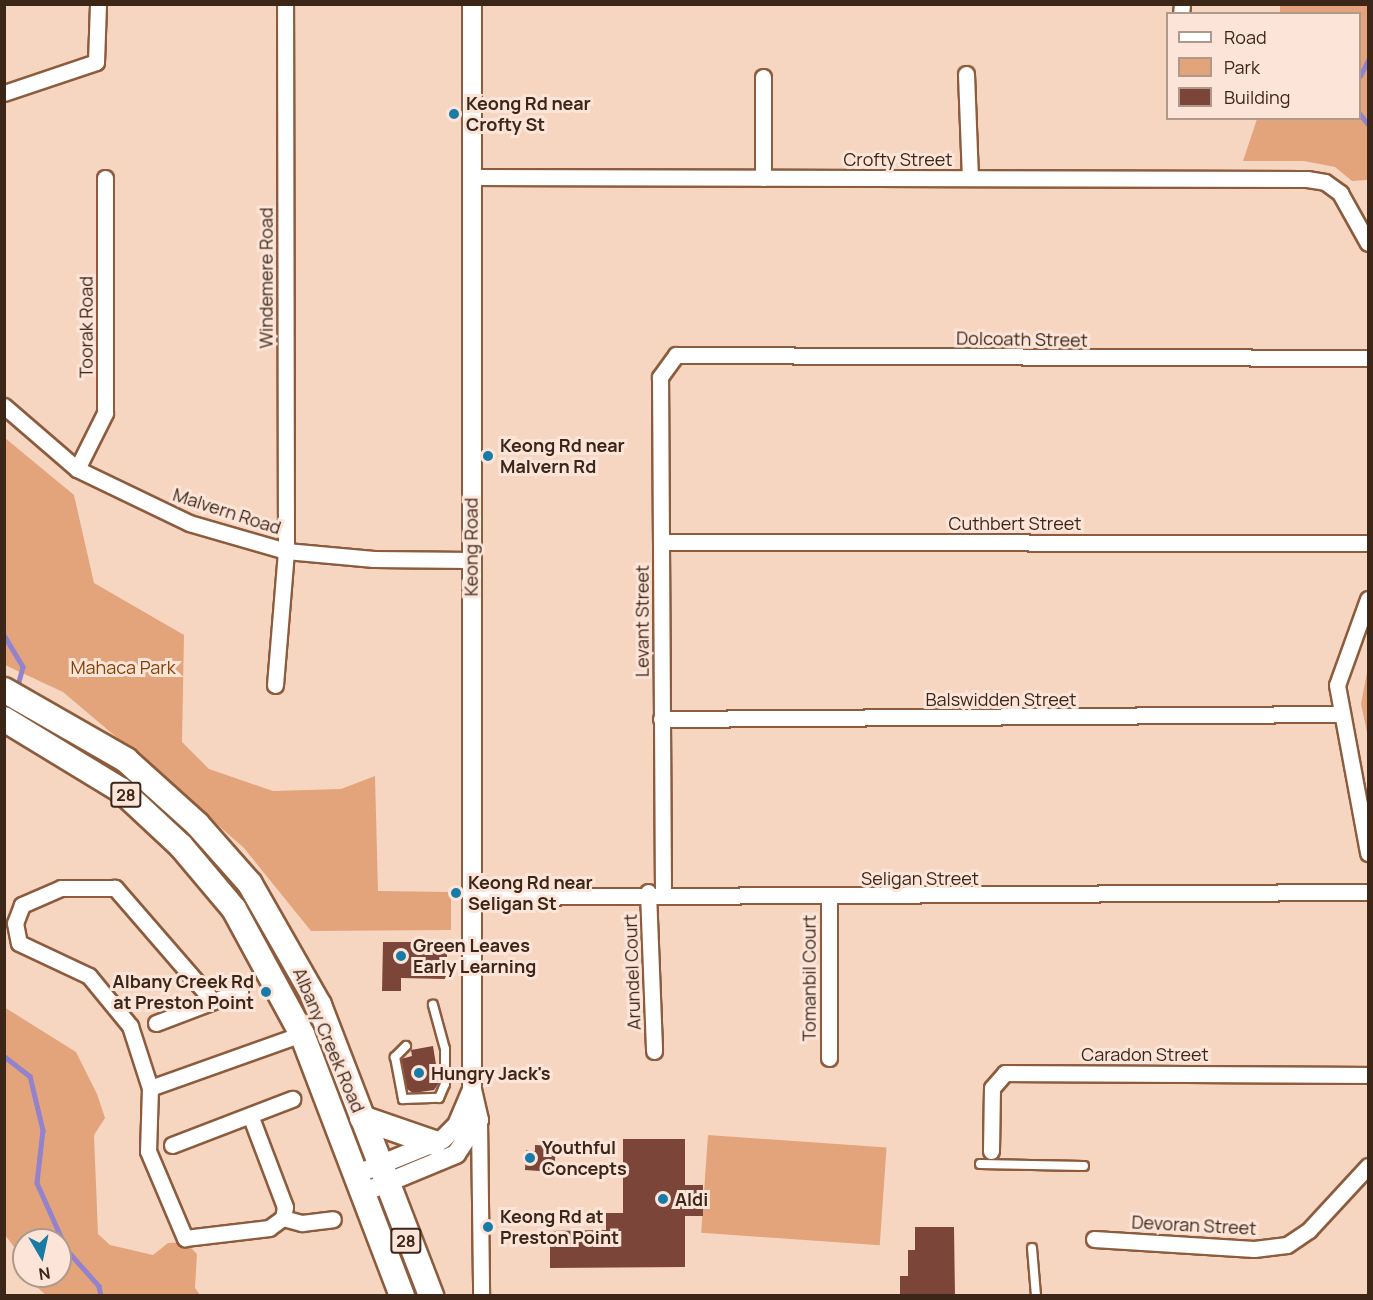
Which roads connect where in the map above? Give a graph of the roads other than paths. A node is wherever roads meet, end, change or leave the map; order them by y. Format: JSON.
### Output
{"nodes":[{"id":1,"x":98,"y":4,"type":"edge"},
{"id":2,"x":285,"y":4,"type":"edge"},
{"id":3,"x":472,"y":4,"type":"edge"},
{"id":4,"x":966,"y":74,"type":"dead end"},
{"id":5,"x":763,"y":77,"type":"dead end"},
{"id":6,"x":4,"y":93,"type":"edge"},
{"id":7,"x":472,"y":177,"type":"junction"},
{"id":8,"x":105,"y":178,"type":"dead end"},
{"id":9,"x":763,"y":178,"type":"junction"},
{"id":10,"x":970,"y":178,"type":"junction"},
{"id":11,"x":1368,"y":243,"type":"edge"},
{"id":12,"x":676,"y":355,"type":"joint"},
{"id":13,"x":1368,"y":358,"type":"edge"},
{"id":14,"x":4,"y":406,"type":"edge"},
{"id":15,"x":76,"y":469,"type":"junction"},
{"id":16,"x":661,"y":542,"type":"junction"},
{"id":17,"x":1368,"y":543,"type":"edge"},
{"id":18,"x":286,"y":551,"type":"junction"},
{"id":19,"x":471,"y":560,"type":"junction"},
{"id":20,"x":1368,"y":599,"type":"edge"},
{"id":21,"x":275,"y":685,"type":"dead end"},
{"id":22,"x":4,"y":690,"type":"edge"},
{"id":23,"x":1341,"y":714,"type":"junction"},
{"id":24,"x":4,"y":719,"type":"edge"},
{"id":25,"x":661,"y":719,"type":"junction"},
{"id":26,"x":1368,"y":853,"type":"edge"},
{"id":27,"x":226,"y":856,"type":"junction"},
{"id":28,"x":207,"y":874,"type":"junction"},
{"id":29,"x":656,"y":892,"type":"junction"},
{"id":30,"x":1368,"y":892,"type":"edge"},
{"id":31,"x":472,"y":897,"type":"junction"},
{"id":32,"x":828,"y":898,"type":"junction"},
{"id":33,"x":15,"y":933,"type":"junction"},
{"id":34,"x":4,"y":945,"type":"edge"},
{"id":35,"x":240,"y":991,"type":"dead end"},
{"id":36,"x":213,"y":1001,"type":"junction"},
{"id":37,"x":433,"y":1005,"type":"dead end"},
{"id":38,"x":156,"y":1023,"type":"dead end"},
{"id":39,"x":302,"y":1034,"type":"junction"},
{"id":40,"x":406,"y":1046,"type":"dead end"},
{"id":41,"x":654,"y":1051,"type":"dead end"},
{"id":42,"x":829,"y":1058,"type":"dead end"},
{"id":43,"x":1368,"y":1075,"type":"edge"},
{"id":44,"x":150,"y":1088,"type":"junction"},
{"id":45,"x":472,"y":1090,"type":"junction"},
{"id":46,"x":292,"y":1099,"type":"dead end"},
{"id":47,"x":250,"y":1115,"type":"junction"},
{"id":48,"x":362,"y":1118,"type":"junction"},
{"id":49,"x":479,"y":1120,"type":"junction"},
{"id":50,"x":442,"y":1138,"type":"junction"},
{"id":51,"x":172,"y":1145,"type":"dead end"},
{"id":52,"x":463,"y":1148,"type":"junction"},
{"id":53,"x":991,"y":1157,"type":"junction"},
{"id":54,"x":980,"y":1164,"type":"dead end"},
{"id":55,"x":1084,"y":1166,"type":"dead end"},
{"id":56,"x":1368,"y":1166,"type":"edge"},
{"id":57,"x":383,"y":1174,"type":"junction"},
{"id":58,"x":477,"y":1183,"type":"junction"},
{"id":59,"x":358,"y":1184,"type":"junction"},
{"id":60,"x":283,"y":1218,"type":"junction"},
{"id":61,"x":333,"y":1219,"type":"dead end"},
{"id":62,"x":1094,"y":1239,"type":"dead end"},
{"id":63,"x":1032,"y":1248,"type":"dead end"},
{"id":64,"x":402,"y":1296,"type":"edge"},
{"id":65,"x":431,"y":1296,"type":"edge"},
{"id":66,"x":481,"y":1296,"type":"edge"},
{"id":67,"x":1036,"y":1296,"type":"edge"}],
"edges":[{"from":1,"to":6,"type":"street"},
{"from":2,"to":18,"type":"street","name":"Windemere Road"},
{"from":3,"to":7,"type":"street","name":"Keong Road"},
{"from":4,"to":10,"type":"street"},
{"from":5,"to":9,"type":"street"},
{"from":7,"to":9,"type":"street","name":"Crofty Street"},
{"from":7,"to":19,"type":"street","name":"Keong Road"},
{"from":8,"to":15,"type":"street","name":"Toorak Road"},
{"from":9,"to":10,"type":"street","name":"Crofty Street"},
{"from":10,"to":11,"type":"street","name":"Crofty Street"},
{"from":12,"to":13,"type":"street","name":"Dolcoath Street"},
{"from":12,"to":16,"type":"street","name":"Levant Street"},
{"from":14,"to":15,"type":"street","name":"Malvern Road"},
{"from":15,"to":18,"type":"street","name":"Malvern Road"},
{"from":16,"to":17,"type":"street","name":"Cuthbert Street"},
{"from":16,"to":25,"type":"street","name":"Levant Street"},
{"from":18,"to":19,"type":"street","name":"Malvern Road"},
{"from":18,"to":21,"type":"street","name":"Windemere Road"},
{"from":19,"to":31,"type":"street","name":"Keong Road"},
{"from":20,"to":23,"type":"street"},
{"from":22,"to":27,"type":"main road","name":"Albany Creek Road","number":"28"},
{"from":23,"to":25,"type":"street","name":"Balswidden Street"},
{"from":23,"to":26,"type":"street"},
{"from":24,"to":28,"type":"main road","name":"Albany Creek Road","number":"28"},
{"from":25,"to":29,"type":"street","name":"Levant Street"},
{"from":27,"to":28,"type":"main road"},
{"from":27,"to":48,"type":"main road","name":"Albany Creek Road","number":"28"},
{"from":28,"to":39,"type":"main road","name":"Albany Creek Road","number":"28"},
{"from":29,"to":31,"type":"street","name":"Seligan Street"},
{"from":29,"to":32,"type":"street","name":"Seligan Street"},
{"from":29,"to":41,"type":"street","name":"Arundel Court"},
{"from":30,"to":32,"type":"street","name":"Seligan Street"},
{"from":31,"to":45,"type":"street","name":"Keong Road"},
{"from":32,"to":42,"type":"street","name":"Tomanbil Court"},
{"from":33,"to":34,"type":"street"},
{"from":33,"to":36,"type":"street"},
{"from":33,"to":44,"type":"street"},
{"from":35,"to":36,"type":"street"},
{"from":36,"to":38,"type":"street"},
{"from":37,"to":40,"type":"lane"},
{"from":39,"to":44,"type":"street"},
{"from":39,"to":59,"type":"main road","name":"Albany Creek Road","number":"28"},
{"from":43,"to":53,"type":"street","name":"Caradon Street"},
{"from":44,"to":60,"type":"street"},
{"from":45,"to":49,"type":"street","name":"Keong Road"},
{"from":45,"to":50,"type":"street","name":"Keong Road"},
{"from":46,"to":47,"type":"street"},
{"from":47,"to":51,"type":"street"},
{"from":47,"to":60,"type":"street"},
{"from":48,"to":50,"type":"main road"},
{"from":48,"to":57,"type":"main road","name":"Albany Creek Road","number":"28"},
{"from":49,"to":52,"type":"street"},
{"from":49,"to":58,"type":"street","name":"Keong Road"},
{"from":50,"to":52,"type":"street","name":"Keong Road"},
{"from":50,"to":57,"type":"street"},
{"from":52,"to":57,"type":"street"},
{"from":52,"to":58,"type":"street","name":"Keong Road"},
{"from":53,"to":54,"type":"lane"},
{"from":53,"to":55,"type":"lane"},
{"from":56,"to":62,"type":"street","name":"Devoran Street"},
{"from":57,"to":59,"type":"street"},
{"from":57,"to":65,"type":"main road","name":"Albany Creek Road","number":"28"},
{"from":58,"to":66,"type":"street","name":"Keong Road"},
{"from":59,"to":64,"type":"main road","name":"Albany Creek Road","number":"28"},
{"from":60,"to":61,"type":"street"},
{"from":63,"to":67,"type":"lane"}]}
